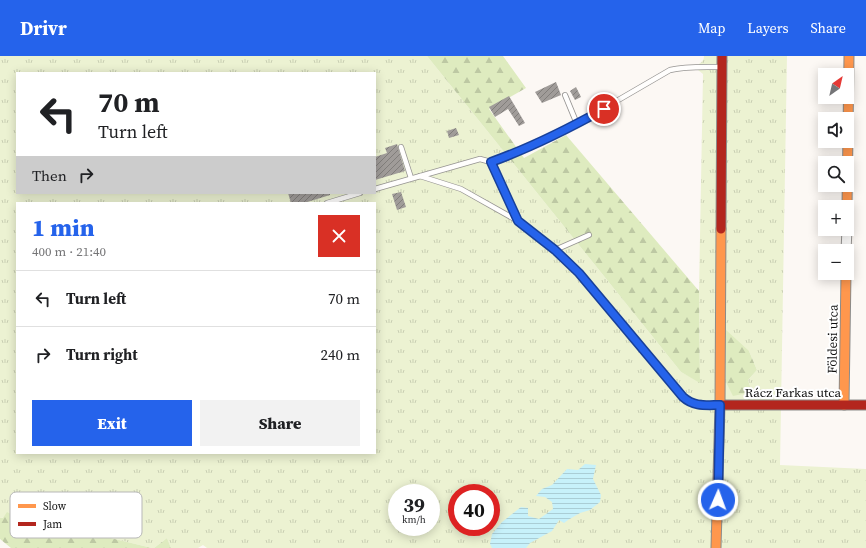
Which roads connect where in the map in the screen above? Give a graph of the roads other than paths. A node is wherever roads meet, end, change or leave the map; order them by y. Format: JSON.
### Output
{"nodes":[{"id":1,"x":722,"y":56,"type":"edge"},
{"id":2,"x":849,"y":56,"type":"edge"},
{"id":3,"x":722,"y":68,"type":"junction"},
{"id":4,"x":565,"y":95,"type":"dead end"},
{"id":5,"x":577,"y":124,"type":"junction"},
{"id":6,"x":401,"y":147,"type":"dead end"},
{"id":7,"x":491,"y":162,"type":"junction"},
{"id":8,"x":419,"y":176,"type":"junction"},
{"id":9,"x":411,"y":178,"type":"junction"},
{"id":10,"x":376,"y":189,"type":"edge"},
{"id":11,"x":357,"y":194,"type":"edge"},
{"id":12,"x":847,"y":200,"type":"edge"},
{"id":13,"x":330,"y":202,"type":"edge"},
{"id":14,"x":518,"y":221,"type":"junction"},
{"id":15,"x":589,"y":235,"type":"dead end"},
{"id":16,"x":555,"y":250,"type":"junction"},
{"id":17,"x":846,"y":280,"type":"edge"},
{"id":18,"x":720,"y":405,"type":"junction"},
{"id":19,"x":844,"y":405,"type":"junction"},
{"id":20,"x":866,"y":405,"type":"edge"},
{"id":21,"x":716,"y":548,"type":"edge"}],
"edges":[{"from":1,"to":3,"type":"street"},
{"from":2,"to":12,"type":"street"},
{"from":3,"to":5,"type":"lane"},
{"from":3,"to":18,"type":"street"},
{"from":4,"to":5,"type":"lane"},
{"from":5,"to":7,"type":"lane"},
{"from":6,"to":9,"type":"lane"},
{"from":7,"to":8,"type":"lane"},
{"from":7,"to":14,"type":"lane"},
{"from":8,"to":9,"type":"lane"},
{"from":8,"to":14,"type":"lane"},
{"from":9,"to":10,"type":"lane"},
{"from":11,"to":13,"type":"lane"},
{"from":14,"to":16,"type":"lane"},
{"from":15,"to":16,"type":"lane"},
{"from":16,"to":18,"type":"lane"},
{"from":17,"to":19,"type":"street","name":"Földesi utca"},
{"from":18,"to":19,"type":"street","name":"Rácz Farkas utca"},
{"from":18,"to":21,"type":"street"},
{"from":19,"to":20,"type":"street","name":"Rácz Farkas utca"}]}
